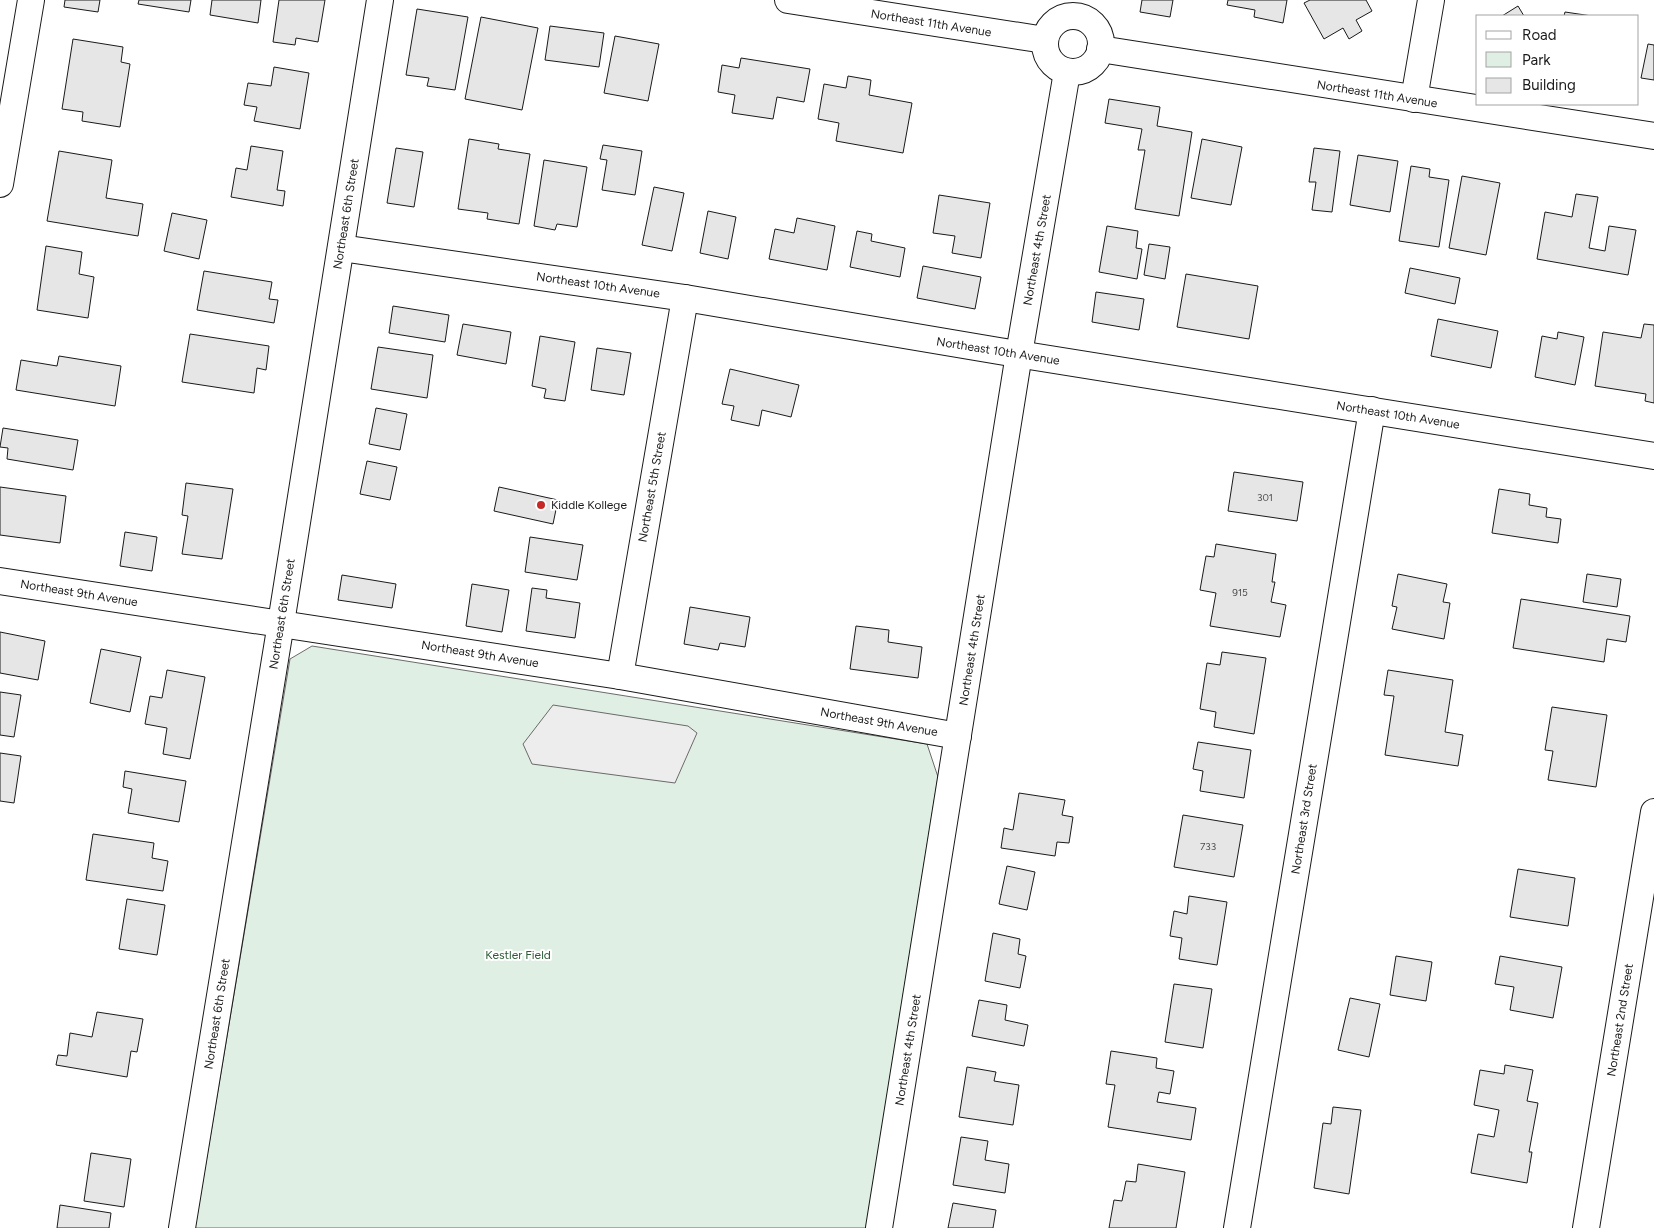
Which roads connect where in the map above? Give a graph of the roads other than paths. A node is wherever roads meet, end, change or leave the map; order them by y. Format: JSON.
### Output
{"nodes":[{"id":1,"x":31,"y":0,"type":"edge"},
{"id":2,"x":380,"y":0,"type":"edge"},
{"id":3,"x":788,"y":0,"type":"edge"},
{"id":4,"x":1431,"y":0,"type":"edge"},
{"id":5,"x":1077,"y":8,"type":"edge"},
{"id":6,"x":1045,"y":40,"type":"junction"},
{"id":7,"x":1100,"y":49,"type":"junction"},
{"id":8,"x":1067,"y":72,"type":"junction"},
{"id":9,"x":1414,"y":99,"type":"junction"},
{"id":10,"x":1654,"y":136,"type":"edge"},
{"id":11,"x":0,"y":184,"type":"edge"},
{"id":12,"x":341,"y":248,"type":"junction"},
{"id":13,"x":685,"y":298,"type":"junction"},
{"id":14,"x":1019,"y":354,"type":"junction"},
{"id":15,"x":1372,"y":410,"type":"junction"},
{"id":16,"x":1654,"y":456,"type":"edge"},
{"id":17,"x":0,"y":581,"type":"edge"},
{"id":18,"x":281,"y":623,"type":"junction"},
{"id":19,"x":620,"y":676,"type":"junction"},
{"id":20,"x":958,"y":736,"type":"junction"},
{"id":21,"x":1654,"y":812,"type":"edge"},
{"id":22,"x":182,"y":1228,"type":"edge"},
{"id":23,"x":879,"y":1228,"type":"edge"},
{"id":24,"x":1237,"y":1228,"type":"edge"},
{"id":25,"x":1586,"y":1228,"type":"edge"}],
"edges":[{"from":1,"to":11,"type":"street"},
{"from":2,"to":12,"type":"street","name":"Northeast 6th Street"},
{"from":3,"to":6,"type":"street","name":"Northeast 11th Avenue"},
{"from":4,"to":9,"type":"street"},
{"from":5,"to":6,"type":"street"},
{"from":5,"to":7,"type":"street"},
{"from":6,"to":8,"type":"street"},
{"from":7,"to":8,"type":"street"},
{"from":7,"to":9,"type":"street","name":"Northeast 11th Avenue"},
{"from":8,"to":14,"type":"street","name":"Northeast 4th Street"},
{"from":9,"to":10,"type":"street","name":"Northeast 11th Avenue"},
{"from":12,"to":13,"type":"street","name":"Northeast 10th Avenue"},
{"from":12,"to":18,"type":"street","name":"Northeast 6th Street"},
{"from":13,"to":14,"type":"street","name":"Northeast 10th Avenue"},
{"from":13,"to":19,"type":"street","name":"Northeast 5th Street"},
{"from":14,"to":15,"type":"street","name":"Northeast 10th Avenue"},
{"from":14,"to":20,"type":"street","name":"Northeast 4th Street"},
{"from":15,"to":16,"type":"street","name":"Northeast 10th Avenue"},
{"from":15,"to":24,"type":"street","name":"Northeast 3rd Street"},
{"from":17,"to":18,"type":"street","name":"Northeast 9th Avenue"},
{"from":18,"to":19,"type":"street","name":"Northeast 9th Avenue"},
{"from":18,"to":22,"type":"street","name":"Northeast 6th Street"},
{"from":19,"to":20,"type":"street","name":"Northeast 9th Avenue"},
{"from":20,"to":23,"type":"street","name":"Northeast 4th Street"},
{"from":21,"to":25,"type":"street","name":"Northeast 2nd Street"}]}
